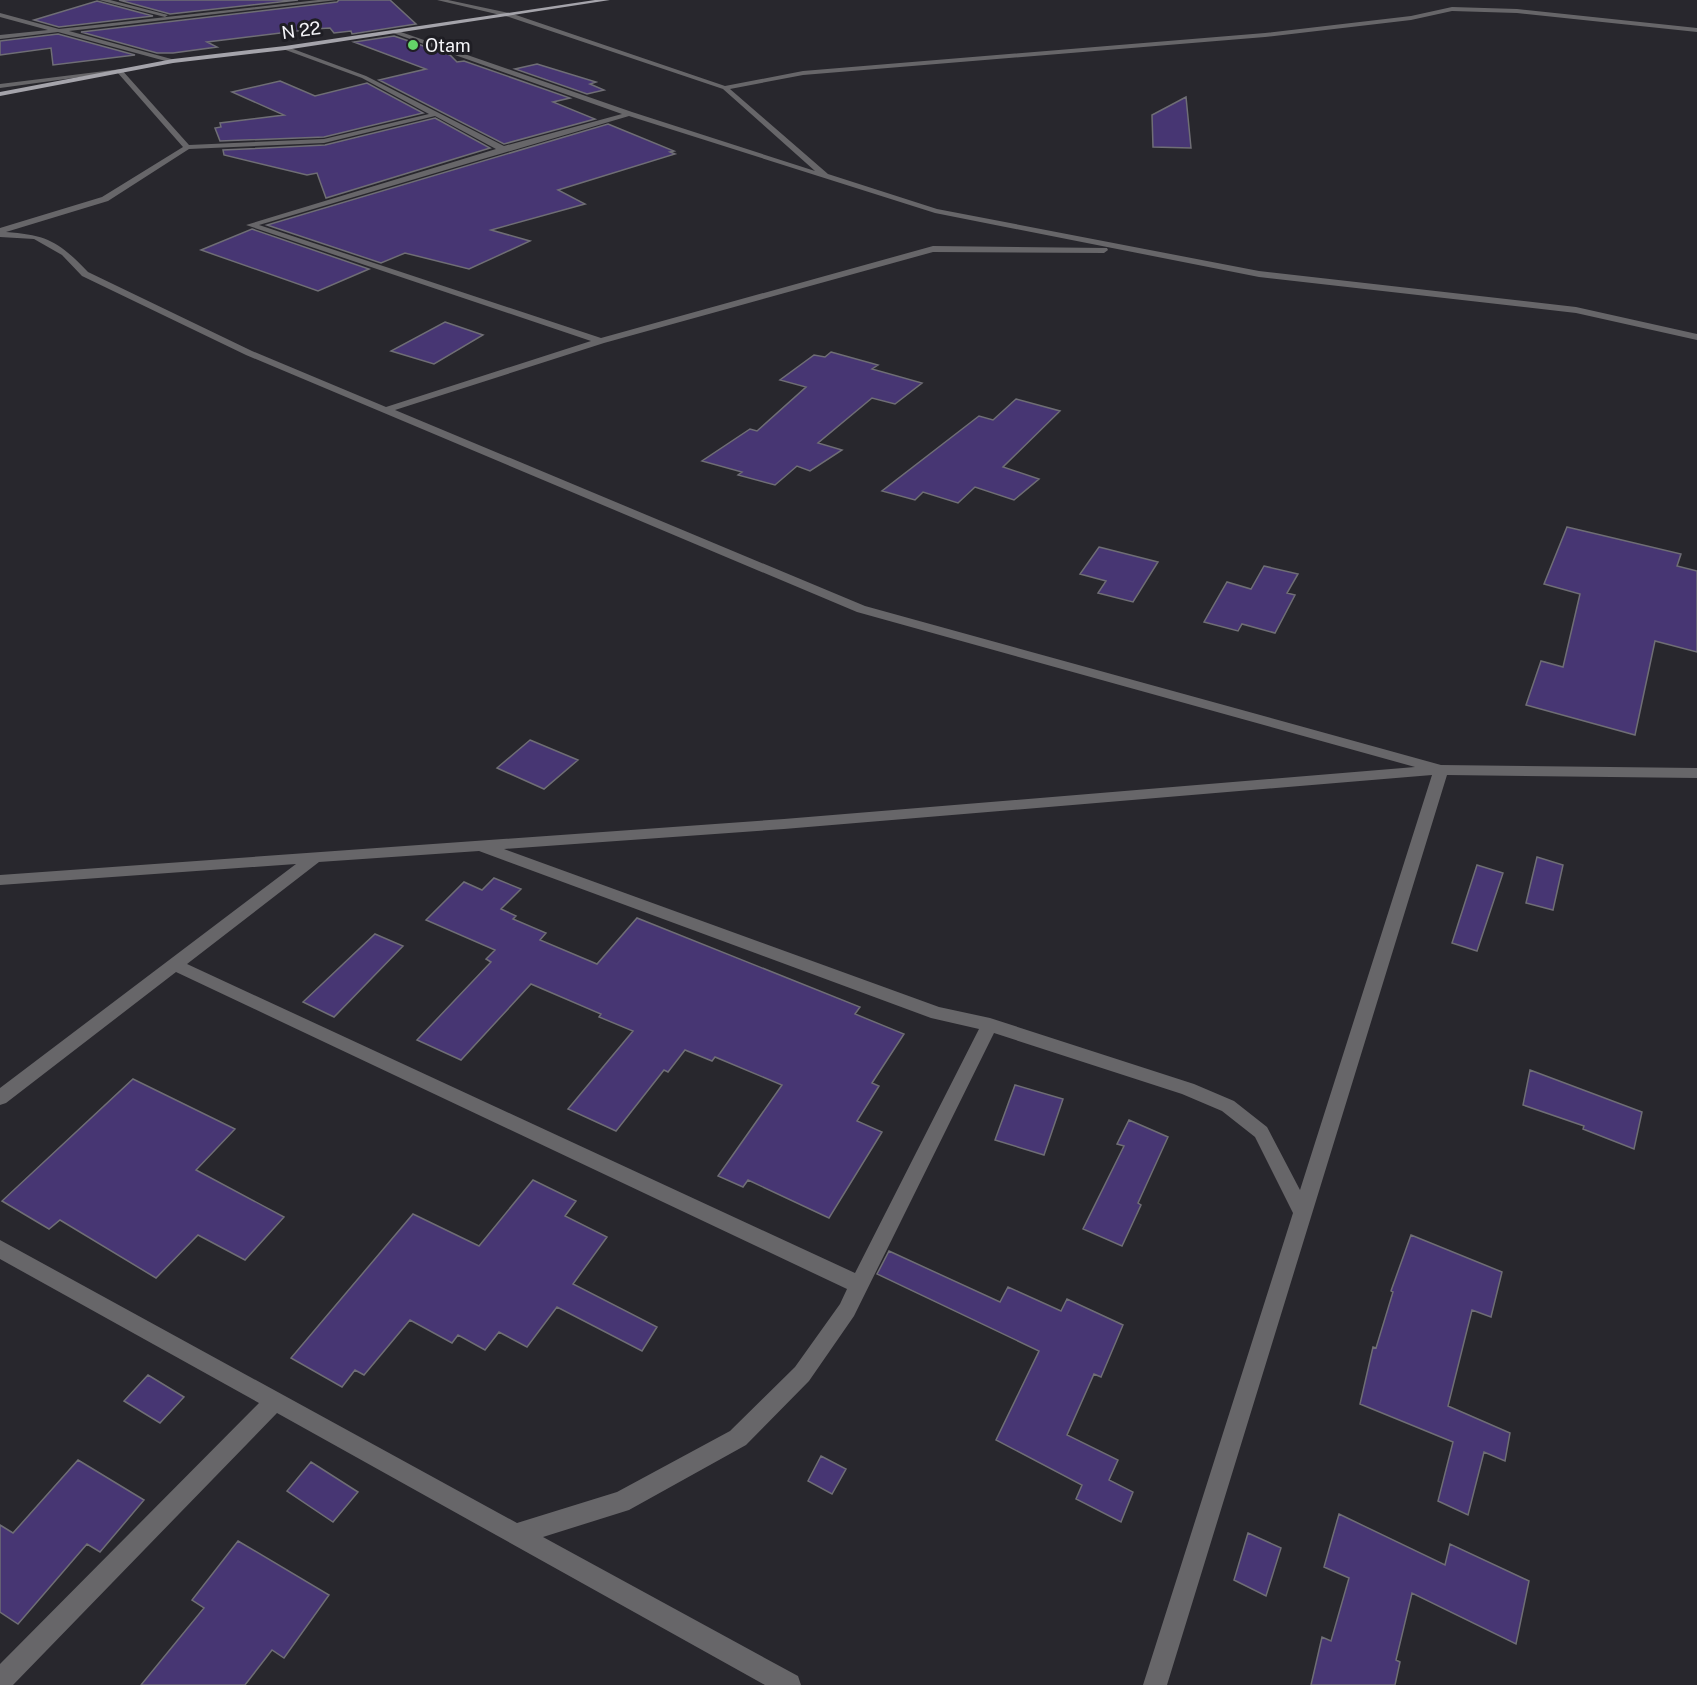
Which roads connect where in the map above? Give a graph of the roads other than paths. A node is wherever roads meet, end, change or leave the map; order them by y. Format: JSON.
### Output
{"nodes":[{"id":1,"x":102,"y":0,"type":"edge"},
{"id":2,"x":334,"y":0,"type":"edge"},
{"id":3,"x":440,"y":0,"type":"edge"},
{"id":4,"x":606,"y":0,"type":"edge"},
{"id":5,"x":0,"y":15,"type":"edge"},
{"id":6,"x":511,"y":15,"type":"junction"},
{"id":7,"x":177,"y":17,"type":"junction"},
{"id":8,"x":1697,"y":30,"type":"edge"},
{"id":9,"x":58,"y":31,"type":"junction"},
{"id":10,"x":395,"y":32,"type":"junction"},
{"id":11,"x":0,"y":37,"type":"edge"},
{"id":12,"x":285,"y":48,"type":"junction"},
{"id":13,"x":173,"y":61,"type":"junction"},
{"id":14,"x":118,"y":70,"type":"junction"},
{"id":15,"x":0,"y":86,"type":"edge"},
{"id":16,"x":725,"y":88,"type":"junction"},
{"id":17,"x":0,"y":94,"type":"edge"},
{"id":18,"x":436,"y":114,"type":"junction"},
{"id":19,"x":629,"y":114,"type":"junction"},
{"id":20,"x":187,"y":147,"type":"junction"},
{"id":21,"x":503,"y":149,"type":"junction"},
{"id":22,"x":829,"y":178,"type":"junction"},
{"id":23,"x":0,"y":233,"type":"edge"},
{"id":24,"x":1139,"y":251,"type":"junction"},
{"id":25,"x":1697,"y":337,"type":"edge"},
{"id":26,"x":601,"y":341,"type":"junction"},
{"id":27,"x":386,"y":410,"type":"junction"},
{"id":28,"x":1441,"y":770,"type":"junction"},
{"id":29,"x":1697,"y":773,"type":"edge"},
{"id":30,"x":479,"y":846,"type":"junction"},
{"id":31,"x":316,"y":857,"type":"junction"},
{"id":32,"x":0,"y":880,"type":"edge"},
{"id":33,"x":175,"y":965,"type":"junction"},
{"id":34,"x":990,"y":1025,"type":"junction"},
{"id":35,"x":0,"y":1098,"type":"edge"},
{"id":36,"x":1303,"y":1214,"type":"junction"},
{"id":37,"x":0,"y":1249,"type":"edge"},
{"id":38,"x":860,"y":1285,"type":"junction"},
{"id":39,"x":275,"y":1401,"type":"junction"},
{"id":40,"x":516,"y":1534,"type":"junction"},
{"id":41,"x":0,"y":1681,"type":"edge"},
{"id":42,"x":789,"y":1685,"type":"edge"},
{"id":43,"x":1155,"y":1685,"type":"edge"}],
"edges":[{"from":1,"to":7,"type":"street"},
{"from":2,"to":7,"type":"street"},
{"from":3,"to":6,"type":"street"},
{"from":4,"to":6,"type":"main road","name":"N 22","number":"N 22"},
{"from":5,"to":9,"type":"street"},
{"from":6,"to":10,"type":"main road","name":"N 22","number":"N 22"},
{"from":6,"to":16,"type":"street"},
{"from":7,"to":9,"type":"street"},
{"from":8,"to":16,"type":"street"},
{"from":9,"to":11,"type":"street"},
{"from":9,"to":13,"type":"street"},
{"from":10,"to":12,"type":"main road","name":"N 22","number":"N 22"},
{"from":10,"to":19,"type":"street"},
{"from":12,"to":13,"type":"main road","name":"N 22","number":"N 22"},
{"from":12,"to":18,"type":"street"},
{"from":13,"to":14,"type":"main road","name":"N 22","number":"N 22"},
{"from":14,"to":15,"type":"street"},
{"from":14,"to":17,"type":"main road","name":"N 22","number":"N 22"},
{"from":14,"to":20,"type":"street"},
{"from":16,"to":22,"type":"street"},
{"from":18,"to":20,"type":"street"},
{"from":18,"to":21,"type":"street"},
{"from":19,"to":21,"type":"street"},
{"from":19,"to":22,"type":"street"},
{"from":20,"to":23,"type":"street"},
{"from":21,"to":26,"type":"street"},
{"from":22,"to":24,"type":"street"},
{"from":23,"to":27,"type":"street"},
{"from":24,"to":25,"type":"street"},
{"from":24,"to":26,"type":"street"},
{"from":26,"to":27,"type":"street"},
{"from":27,"to":28,"type":"street"},
{"from":28,"to":29,"type":"street"},
{"from":28,"to":30,"type":"street"},
{"from":28,"to":36,"type":"street"},
{"from":30,"to":31,"type":"street"},
{"from":30,"to":34,"type":"street"},
{"from":31,"to":32,"type":"street"},
{"from":31,"to":33,"type":"street"},
{"from":33,"to":35,"type":"street"},
{"from":33,"to":38,"type":"street"},
{"from":34,"to":36,"type":"street"},
{"from":34,"to":38,"type":"street"},
{"from":36,"to":43,"type":"street"},
{"from":37,"to":39,"type":"street"},
{"from":38,"to":40,"type":"street"},
{"from":39,"to":40,"type":"street"},
{"from":39,"to":41,"type":"street"},
{"from":40,"to":42,"type":"street"}]}
